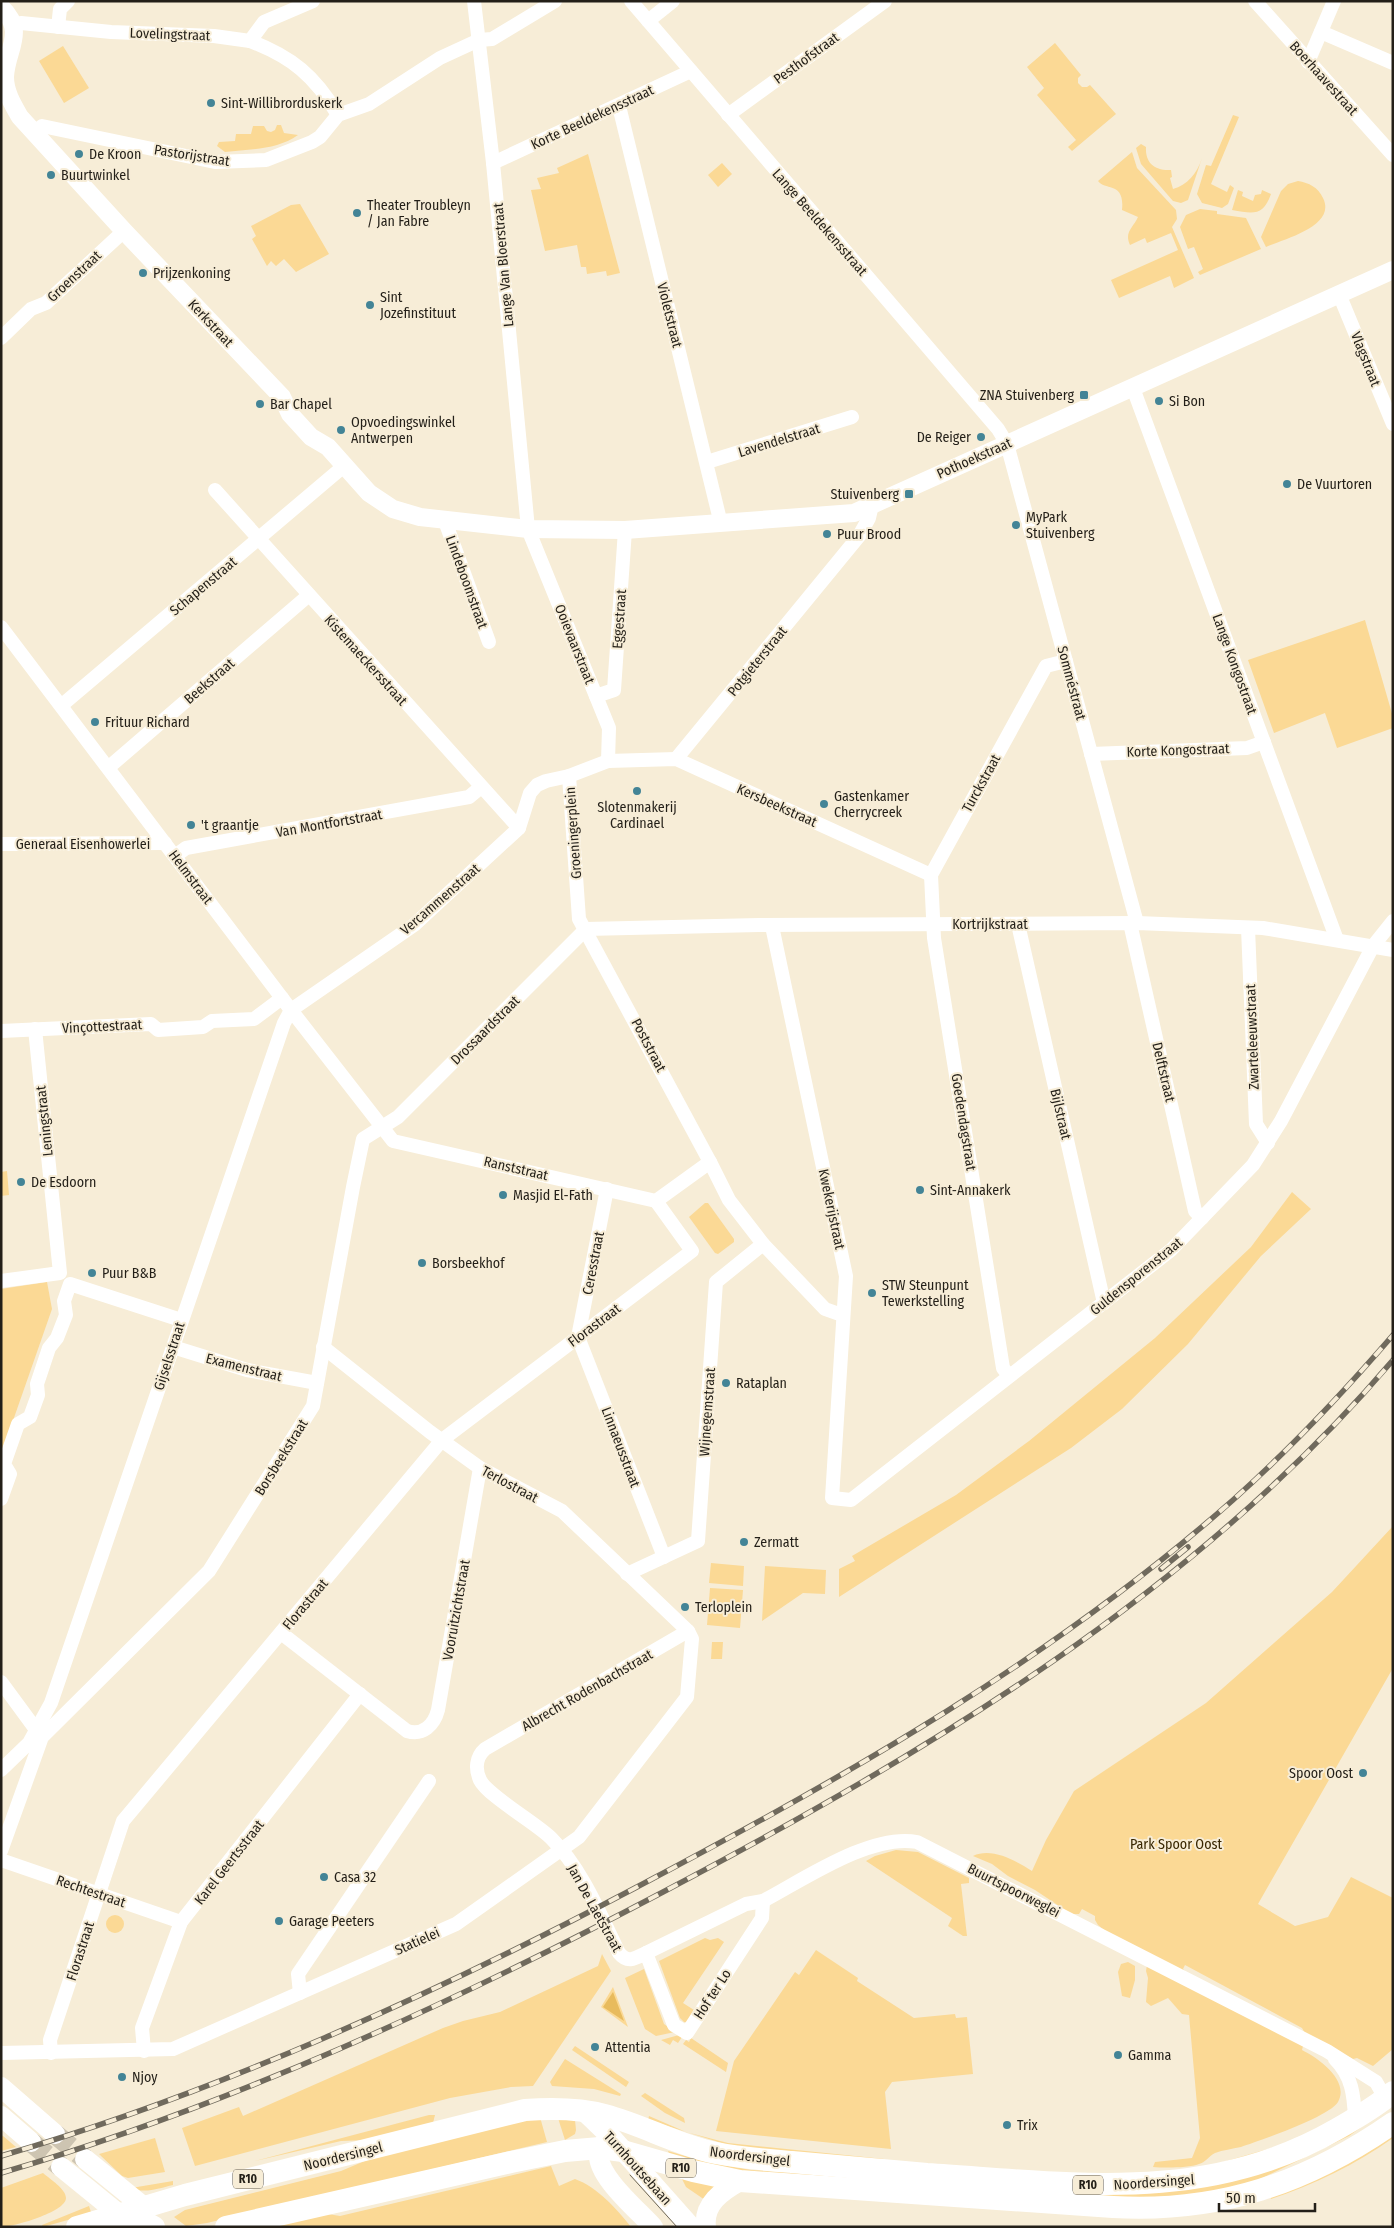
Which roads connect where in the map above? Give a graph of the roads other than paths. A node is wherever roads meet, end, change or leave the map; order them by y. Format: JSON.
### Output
{"nodes":[{"id":1,"x":68,"y":1,"type":"edge"},
{"id":2,"x":314,"y":1,"type":"edge"},
{"id":3,"x":474,"y":1,"type":"edge"},
{"id":4,"x":556,"y":1,"type":"edge"},
{"id":5,"x":631,"y":1,"type":"edge"},
{"id":6,"x":673,"y":1,"type":"edge"},
{"id":7,"x":885,"y":1,"type":"edge"},
{"id":8,"x":1256,"y":1,"type":"edge"},
{"id":9,"x":1334,"y":1,"type":"edge"},
{"id":10,"x":1,"y":7,"type":"edge"},
{"id":11,"x":648,"y":22,"type":"junction"},
{"id":12,"x":14,"y":25,"type":"junction"},
{"id":13,"x":58,"y":28,"type":"junction"},
{"id":14,"x":1321,"y":32,"type":"junction"},
{"id":15,"x":479,"y":40,"type":"junction"},
{"id":16,"x":250,"y":41,"type":"junction"},
{"id":17,"x":1308,"y":62,"type":"junction"},
{"id":18,"x":1393,"y":63,"type":"edge"},
{"id":19,"x":691,"y":71,"type":"junction"},
{"id":20,"x":4,"y":92,"type":"edge"},
{"id":21,"x":619,"y":106,"type":"junction"},
{"id":22,"x":338,"y":115,"type":"junction"},
{"id":23,"x":728,"y":115,"type":"junction"},
{"id":24,"x":34,"y":133,"type":"junction"},
{"id":25,"x":1393,"y":155,"type":"edge"},
{"id":26,"x":493,"y":163,"type":"junction"},
{"id":27,"x":124,"y":231,"type":"junction"},
{"id":28,"x":1393,"y":270,"type":"edge"},
{"id":29,"x":1339,"y":294,"type":"junction"},
{"id":30,"x":1,"y":338,"type":"edge"},
{"id":31,"x":1133,"y":388,"type":"junction"},
{"id":32,"x":852,"y":417,"type":"dead end"},
{"id":33,"x":1393,"y":424,"type":"edge"},
{"id":34,"x":1007,"y":444,"type":"junction"},
{"id":35,"x":707,"y":462,"type":"junction"},
{"id":36,"x":344,"y":466,"type":"junction"},
{"id":37,"x":215,"y":490,"type":"dead end"},
{"id":38,"x":872,"y":505,"type":"junction"},
{"id":39,"x":445,"y":521,"type":"junction"},
{"id":40,"x":721,"y":524,"type":"junction"},
{"id":41,"x":528,"y":529,"type":"junction"},
{"id":42,"x":625,"y":530,"type":"junction"},
{"id":43,"x":260,"y":539,"type":"junction"},
{"id":44,"x":308,"y":595,"type":"junction"},
{"id":45,"x":1,"y":627,"type":"edge"},
{"id":46,"x":489,"y":642,"type":"dead end"},
{"id":47,"x":6,"y":643,"type":"edge"},
{"id":48,"x":1066,"y":661,"type":"junction"},
{"id":49,"x":596,"y":696,"type":"junction"},
{"id":50,"x":62,"y":705,"type":"junction"},
{"id":51,"x":1264,"y":742,"type":"junction"},
{"id":52,"x":1091,"y":754,"type":"junction"},
{"id":53,"x":676,"y":759,"type":"junction"},
{"id":54,"x":608,"y":761,"type":"junction"},
{"id":55,"x":109,"y":767,"type":"junction"},
{"id":56,"x":569,"y":776,"type":"junction"},
{"id":57,"x":481,"y":787,"type":"junction"},
{"id":58,"x":519,"y":828,"type":"junction"},
{"id":59,"x":165,"y":843,"type":"junction"},
{"id":60,"x":1,"y":844,"type":"edge"},
{"id":61,"x":175,"y":856,"type":"junction"},
{"id":62,"x":931,"y":875,"type":"junction"},
{"id":63,"x":1393,"y":921,"type":"edge"},
{"id":64,"x":1134,"y":923,"type":"junction"},
{"id":65,"x":1018,"y":924,"type":"junction"},
{"id":66,"x":934,"y":925,"type":"junction"},
{"id":67,"x":772,"y":926,"type":"junction"},
{"id":68,"x":1248,"y":928,"type":"junction"},
{"id":69,"x":586,"y":930,"type":"junction"},
{"id":70,"x":1337,"y":940,"type":"junction"},
{"id":71,"x":1373,"y":946,"type":"junction"},
{"id":72,"x":1393,"y":950,"type":"edge"},
{"id":73,"x":282,"y":998,"type":"junction"},
{"id":74,"x":291,"y":1010,"type":"junction"},
{"id":75,"x":35,"y":1029,"type":"junction"},
{"id":76,"x":1,"y":1030,"type":"edge"},
{"id":77,"x":382,"y":1127,"type":"junction"},
{"id":78,"x":1268,"y":1142,"type":"junction"},
{"id":79,"x":710,"y":1162,"type":"junction"},
{"id":80,"x":607,"y":1189,"type":"junction"},
{"id":81,"x":656,"y":1201,"type":"junction"},
{"id":82,"x":1202,"y":1218,"type":"junction"},
{"id":83,"x":763,"y":1244,"type":"junction"},
{"id":84,"x":1,"y":1281,"type":"edge"},
{"id":85,"x":1104,"y":1303,"type":"junction"},
{"id":86,"x":842,"y":1315,"type":"junction"},
{"id":87,"x":181,"y":1320,"type":"junction"},
{"id":88,"x":578,"y":1337,"type":"junction"},
{"id":89,"x":173,"y":1347,"type":"junction"},
{"id":90,"x":323,"y":1347,"type":"junction"},
{"id":91,"x":1009,"y":1376,"type":"junction"},
{"id":92,"x":317,"y":1384,"type":"junction"},
{"id":93,"x":442,"y":1440,"type":"junction"},
{"id":94,"x":480,"y":1468,"type":"junction"},
{"id":95,"x":832,"y":1498,"type":"joint"},
{"id":96,"x":1,"y":1499,"type":"edge"},
{"id":97,"x":664,"y":1557,"type":"junction"},
{"id":98,"x":627,"y":1574,"type":"junction"},
{"id":99,"x":688,"y":1631,"type":"junction"},
{"id":100,"x":281,"y":1633,"type":"junction"},
{"id":101,"x":1,"y":1682,"type":"edge"},
{"id":102,"x":360,"y":1694,"type":"junction"},
{"id":103,"x":37,"y":1731,"type":"junction"},
{"id":104,"x":486,"y":1749,"type":"joint"},
{"id":105,"x":1,"y":1770,"type":"edge"},
{"id":106,"x":429,"y":1782,"type":"dead end"},
{"id":107,"x":562,"y":1850,"type":"junction"},
{"id":108,"x":1,"y":1851,"type":"edge"},
{"id":109,"x":1,"y":1860,"type":"edge"},
{"id":110,"x":99,"y":1893,"type":"junction"},
{"id":111,"x":763,"y":1901,"type":"junction"},
{"id":112,"x":181,"y":1922,"type":"junction"},
{"id":113,"x":646,"y":1953,"type":"junction"},
{"id":114,"x":624,"y":1959,"type":"joint"},
{"id":115,"x":300,"y":1993,"type":"junction"},
{"id":116,"x":144,"y":2051,"type":"junction"},
{"id":117,"x":1327,"y":2051,"type":"junction"},
{"id":118,"x":51,"y":2053,"type":"junction"},
{"id":119,"x":2,"y":2054,"type":"edge"},
{"id":120,"x":1,"y":2087,"type":"edge"},
{"id":121,"x":1389,"y":2095,"type":"edge"},
{"id":122,"x":584,"y":2111,"type":"junction"},
{"id":123,"x":1,"y":2116,"type":"edge"},
{"id":124,"x":1355,"y":2119,"type":"junction"},
{"id":125,"x":1393,"y":2123,"type":"edge"},
{"id":126,"x":635,"y":2126,"type":"junction"},
{"id":127,"x":54,"y":2134,"type":"tunnel mouth"},
{"id":128,"x":31,"y":2142,"type":"tunnel mouth"},
{"id":129,"x":612,"y":2146,"type":"junction"},
{"id":130,"x":85,"y":2159,"type":"tunnel mouth"},
{"id":131,"x":61,"y":2167,"type":"tunnel mouth"},
{"id":132,"x":740,"y":2181,"type":"junction"},
{"id":133,"x":144,"y":2207,"type":"junction"},
{"id":134,"x":127,"y":2221,"type":"edge"},
{"id":135,"x":249,"y":2224,"type":"edge"},
{"id":136,"x":78,"y":2227,"type":"edge"},
{"id":137,"x":154,"y":2227,"type":"edge"},
{"id":138,"x":170,"y":2227,"type":"edge"},
{"id":139,"x":226,"y":2227,"type":"edge"},
{"id":140,"x":653,"y":2227,"type":"edge"},
{"id":141,"x":690,"y":2227,"type":"edge"},
{"id":142,"x":706,"y":2227,"type":"edge"}],
"edges":[{"from":1,"to":13,"type":"street"},
{"from":2,"to":16,"type":"street"},
{"from":3,"to":15,"type":"street","name":"Lange Van Bloerstraat"},
{"from":4,"to":15,"type":"street"},
{"from":5,"to":11,"type":"street","name":"Lange Beeldekensstraat"},
{"from":6,"to":11,"type":"street"},
{"from":7,"to":23,"type":"street","name":"Pesthofstraat"},
{"from":8,"to":17,"type":"street","name":"Boerhaavestraat"},
{"from":9,"to":14,"type":"street"},
{"from":10,"to":12,"type":"street"},
{"from":11,"to":19,"type":"street","name":"Lange Beeldekensstraat"},
{"from":12,"to":13,"type":"street","name":"Lovelingstraat"},
{"from":12,"to":20,"type":"street","name":"Kerkstraat"},
{"from":13,"to":16,"type":"street","name":"Lovelingstraat"},
{"from":14,"to":17,"type":"street"},
{"from":14,"to":18,"type":"street"},
{"from":15,"to":22,"type":"street"},
{"from":15,"to":26,"type":"street","name":"Lange Van Bloerstraat"},
{"from":16,"to":22,"type":"street"},
{"from":17,"to":25,"type":"street","name":"Boerhaavestraat"},
{"from":19,"to":21,"type":"street","name":"Korte Beeldekensstraat"},
{"from":19,"to":23,"type":"street","name":"Lange Beeldekensstraat"},
{"from":20,"to":24,"type":"street","name":"Kerkstraat"},
{"from":21,"to":26,"type":"street","name":"Korte Beeldekensstraat"},
{"from":21,"to":35,"type":"street","name":"Violetstraat"},
{"from":22,"to":24,"type":"street","name":"Pastorijstraat"},
{"from":23,"to":34,"type":"street","name":"Lange Beeldekensstraat"},
{"from":24,"to":27,"type":"street","name":"Kerkstraat"},
{"from":26,"to":41,"type":"street","name":"Lange Van Bloerstraat"},
{"from":27,"to":30,"type":"street","name":"Groenstraat"},
{"from":27,"to":36,"type":"street","name":"Kerkstraat"},
{"from":28,"to":29,"type":"street","name":"Pothoekstraat"},
{"from":29,"to":31,"type":"street","name":"Pothoekstraat"},
{"from":29,"to":33,"type":"street","name":"Vlagstraat"},
{"from":31,"to":34,"type":"street","name":"Pothoekstraat"},
{"from":31,"to":51,"type":"street","name":"Lange Kongostraat"},
{"from":32,"to":35,"type":"street","name":"Lavendelstraat"},
{"from":34,"to":38,"type":"street","name":"Pothoekstraat"},
{"from":34,"to":48,"type":"street","name":"Somméstraat"},
{"from":35,"to":40,"type":"street","name":"Violetstraat"},
{"from":36,"to":39,"type":"street","name":"Kerkstraat"},
{"from":36,"to":43,"type":"street","name":"Schapenstraat"},
{"from":37,"to":43,"type":"street","name":"Kistemaeckersstraat"},
{"from":38,"to":40,"type":"street","name":"Pothoekstraat"},
{"from":38,"to":53,"type":"street","name":"Potgieterstraat"},
{"from":39,"to":41,"type":"street","name":"Kerkstraat"},
{"from":39,"to":46,"type":"street","name":"Lindeboomstraat"},
{"from":40,"to":42,"type":"street","name":"Pothoekstraat"},
{"from":41,"to":42,"type":"street","name":"Pothoekstraat"},
{"from":41,"to":49,"type":"street","name":"Ooievaarstraat"},
{"from":42,"to":49,"type":"street","name":"Eggestraat"},
{"from":43,"to":44,"type":"street","name":"Kistemaeckersstraat"},
{"from":43,"to":50,"type":"street","name":"Schapenstraat"},
{"from":44,"to":55,"type":"street","name":"Beekstraat"},
{"from":44,"to":57,"type":"street","name":"Kistemaeckersstraat"},
{"from":45,"to":47,"type":"street","name":"Helmstraat"},
{"from":47,"to":50,"type":"street","name":"Helmstraat"},
{"from":48,"to":52,"type":"street","name":"Somméstraat"},
{"from":48,"to":62,"type":"street","name":"Turckstraat"},
{"from":49,"to":54,"type":"street","name":"Ooievaarstraat"},
{"from":50,"to":55,"type":"street","name":"Helmstraat"},
{"from":51,"to":52,"type":"street","name":"Korte Kongostraat"},
{"from":51,"to":70,"type":"street","name":"Lange Kongostraat"},
{"from":52,"to":64,"type":"street","name":"Somméstraat"},
{"from":53,"to":54,"type":"street"},
{"from":53,"to":62,"type":"street","name":"Kersbeekstraat"},
{"from":54,"to":56,"type":"street","name":"Groeningerplein"},
{"from":55,"to":59,"type":"street","name":"Helmstraat"},
{"from":56,"to":58,"type":"street","name":"Vercammenstraat"},
{"from":56,"to":69,"type":"street","name":"Groeningerplein"},
{"from":57,"to":58,"type":"street","name":"Kistemaeckersstraat"},
{"from":57,"to":61,"type":"street","name":"Van Montfortstraat"},
{"from":58,"to":74,"type":"street","name":"Vercammenstraat"},
{"from":59,"to":60,"type":"street","name":"Generaal Eisenhowerlei"},
{"from":59,"to":61,"type":"street","name":"Helmstraat"},
{"from":61,"to":73,"type":"street","name":"Helmstraat"},
{"from":62,"to":66,"type":"street"},
{"from":63,"to":71,"type":"street"},
{"from":64,"to":65,"type":"street","name":"Kortrijkstraat"},
{"from":64,"to":68,"type":"street","name":"Kortrijkstraat"},
{"from":64,"to":82,"type":"street","name":"Delftstraat"},
{"from":65,"to":66,"type":"street","name":"Kortrijkstraat"},
{"from":65,"to":85,"type":"street","name":"Bijlstraat"},
{"from":66,"to":67,"type":"street","name":"Kortrijkstraat"},
{"from":66,"to":91,"type":"street","name":"Goedendagstraat"},
{"from":67,"to":69,"type":"street","name":"Kortrijkstraat"},
{"from":67,"to":86,"type":"street","name":"Kwekerijstraat"},
{"from":68,"to":70,"type":"street","name":"Kortrijkstraat"},
{"from":68,"to":78,"type":"street","name":"Zwarteleeuwstraat"},
{"from":69,"to":77,"type":"street","name":"Drossaardstraat"},
{"from":69,"to":79,"type":"street","name":"Poststraat"},
{"from":70,"to":71,"type":"street","name":"Kortrijkstraat"},
{"from":71,"to":72,"type":"street","name":"Kortrijkstraat"},
{"from":71,"to":78,"type":"street","name":"Guldensporenstraat"},
{"from":73,"to":74,"type":"street","name":"Helmstraat"},
{"from":73,"to":75,"type":"street","name":"Vinçottestraat"},
{"from":74,"to":77,"type":"street","name":"Helmstraat"},
{"from":74,"to":87,"type":"street","name":"Gijselsstraat"},
{"from":75,"to":76,"type":"street","name":"Vinçottestraat"},
{"from":75,"to":84,"type":"street","name":"Leningstraat"},
{"from":77,"to":80,"type":"street","name":"Ranststraat"},
{"from":77,"to":90,"type":"street","name":"Borsbeekstraat"},
{"from":78,"to":82,"type":"street","name":"Guldensporenstraat"},
{"from":79,"to":81,"type":"street"},
{"from":79,"to":83,"type":"street","name":"Poststraat"},
{"from":80,"to":81,"type":"street","name":"Ranststraat"},
{"from":80,"to":88,"type":"street","name":"Ceresstraat"},
{"from":81,"to":88,"type":"street","name":"Florastraat"},
{"from":82,"to":85,"type":"street","name":"Guldensporenstraat"},
{"from":83,"to":86,"type":"street","name":"Poststraat"},
{"from":83,"to":97,"type":"street","name":"Wijnegemstraat"},
{"from":85,"to":91,"type":"street","name":"Guldensporenstraat"},
{"from":86,"to":95,"type":"street","name":"Kwekerijstraat"},
{"from":87,"to":89,"type":"street","name":"Gijselsstraat"},
{"from":87,"to":96,"type":"street"},
{"from":88,"to":93,"type":"street","name":"Florastraat"},
{"from":88,"to":97,"type":"street","name":"Linnaeusstraat"},
{"from":89,"to":92,"type":"street","name":"Examenstraat"},
{"from":89,"to":103,"type":"street","name":"Gijselsstraat"},
{"from":90,"to":92,"type":"street","name":"Borsbeekstraat"},
{"from":90,"to":93,"type":"street","name":"Terlostraat"},
{"from":91,"to":95,"type":"street","name":"Guldensporenstraat"},
{"from":92,"to":108,"type":"street","name":"Borsbeekstraat"},
{"from":93,"to":94,"type":"street","name":"Terlostraat"},
{"from":93,"to":100,"type":"street","name":"Florastraat"},
{"from":94,"to":98,"type":"street","name":"Terlostraat"},
{"from":94,"to":102,"type":"street","name":"Vooruitzichtstraat"},
{"from":97,"to":98,"type":"street"},
{"from":98,"to":99,"type":"street","name":"Terlostraat"},
{"from":99,"to":104,"type":"street","name":"Albrecht Rodenbachstraat"},
{"from":99,"to":107,"type":"street","name":"Statielei"},
{"from":100,"to":102,"type":"street"},
{"from":100,"to":110,"type":"street","name":"Florastraat"},
{"from":101,"to":103,"type":"street"},
{"from":102,"to":112,"type":"street","name":"Karel Geertsstraat"},
{"from":103,"to":105,"type":"street","name":"Gijselsstraat"},
{"from":104,"to":107,"type":"street","name":"Jan De Laetstraat"},
{"from":106,"to":115,"type":"street"},
{"from":107,"to":114,"type":"street","name":"Jan De Laetstraat"},
{"from":107,"to":115,"type":"street","name":"Statielei"},
{"from":109,"to":110,"type":"street","name":"Rechtestraat"},
{"from":110,"to":112,"type":"street","name":"Rechtestraat"},
{"from":110,"to":118,"type":"street","name":"Florastraat"},
{"from":111,"to":113,"type":"street","name":"Buurtspoorweglei"},
{"from":111,"to":113,"type":"street","name":"Hof ter Lo"},
{"from":111,"to":117,"type":"street","name":"Buurtspoorweglei"},
{"from":112,"to":116,"type":"street","name":"Karel Geertsstraat"},
{"from":113,"to":114,"type":"street","name":"Buurtspoorweglei"},
{"from":115,"to":116,"type":"street","name":"Statielei"},
{"from":116,"to":118,"type":"street","name":"Statielei"},
{"from":117,"to":121,"type":"street","name":"Buurtspoorweglei"},
{"from":117,"to":124,"type":"street"},
{"from":118,"to":119,"type":"street","name":"Statielei"},
{"from":120,"to":127,"type":"main road"},
{"from":121,"to":124,"type":"main road","name":"Noordersingel","number":"R10"},
{"from":122,"to":126,"type":"main road","name":"Noordersingel","number":"R10"},
{"from":122,"to":129,"type":"main road","name":"Turnhoutsebaan"},
{"from":122,"to":133,"type":"main road","name":"Noordersingel","number":"R10"},
{"from":123,"to":128,"type":"main road"},
{"from":124,"to":126,"type":"main road","name":"Noordersingel","number":"R10"},
{"from":125,"to":132,"type":"main road","name":"Noordersingel","number":"R10"},
{"from":126,"to":129,"type":"main road"},
{"from":129,"to":132,"type":"main road","name":"Noordersingel","number":"R10"},
{"from":129,"to":135,"type":"main road","name":"Noordersingel","number":"R10"},
{"from":129,"to":140,"type":"main road","name":"Turnhoutsebaan"},
{"from":129,"to":141,"type":"main road","name":"Turnhoutsebaan"},
{"from":130,"to":133,"type":"main road"},
{"from":131,"to":134,"type":"main road"},
{"from":132,"to":142,"type":"main road"},
{"from":133,"to":134,"type":"main road","name":"Noordersingel","number":"R10"},
{"from":133,"to":138,"type":"main road"},
{"from":134,"to":136,"type":"main road","name":"Noordersingel","number":"R10"},
{"from":134,"to":137,"type":"main road"},
{"from":135,"to":139,"type":"main road","name":"Noordersingel","number":"R10"}]}
